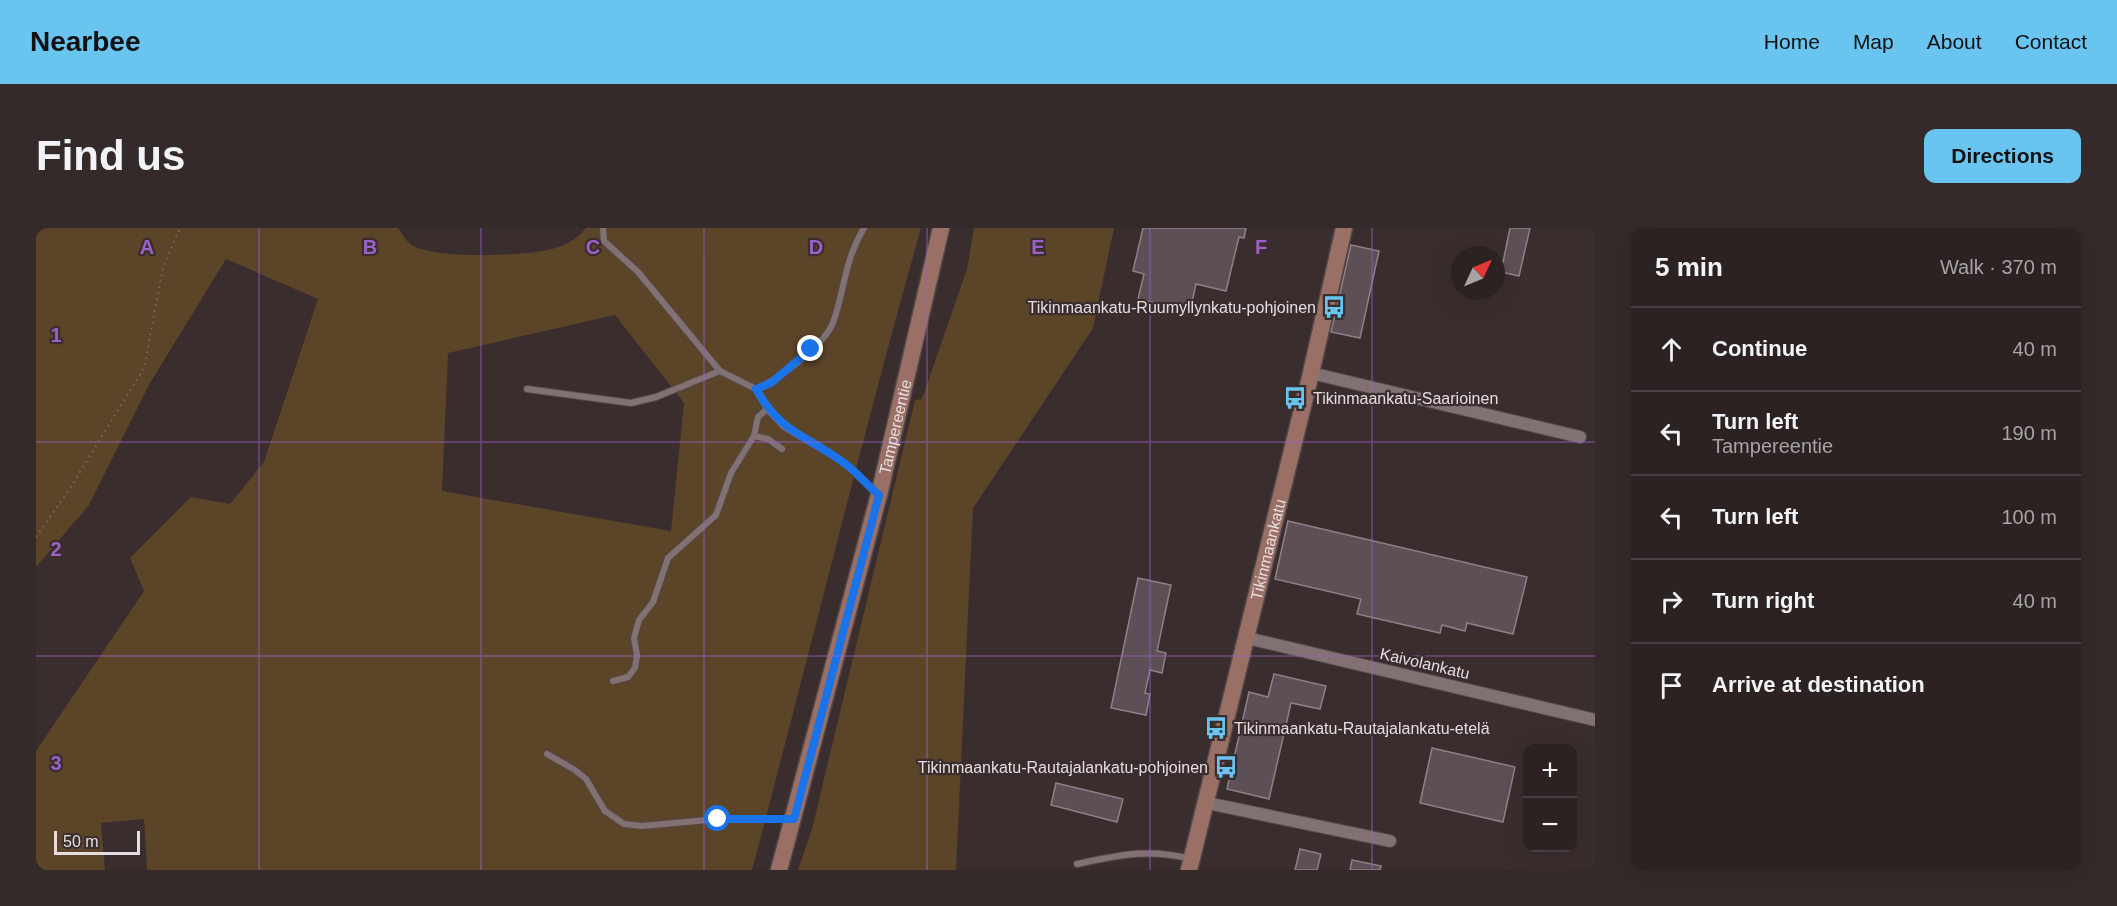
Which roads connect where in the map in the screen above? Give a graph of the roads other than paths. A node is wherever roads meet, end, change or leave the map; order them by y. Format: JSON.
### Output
{"nodes":[{"id":1,"x":603,"y":228,"type":"edge"},
{"id":2,"x":864,"y":228,"type":"edge"},
{"id":3,"x":941,"y":228,"type":"edge"},
{"id":4,"x":1344,"y":228,"type":"edge"},
{"id":5,"x":720,"y":370,"type":"junction"},
{"id":6,"x":1311,"y":373,"type":"junction"},
{"id":7,"x":527,"y":388,"type":"dead end"},
{"id":8,"x":756,"y":389,"type":"junction"},
{"id":9,"x":767,"y":409,"type":"junction"},
{"id":10,"x":754,"y":436,"type":"junction"},
{"id":11,"x":1580,"y":437,"type":"dead end"},
{"id":12,"x":782,"y":449,"type":"dead end"},
{"id":13,"x":879,"y":495,"type":"junction"},
{"id":14,"x":1247,"y":638,"type":"junction"},
{"id":15,"x":613,"y":681,"type":"dead end"},
{"id":16,"x":1595,"y":720,"type":"edge"},
{"id":17,"x":547,"y":754,"type":"dead end"},
{"id":18,"x":1207,"y":804,"type":"junction"},
{"id":19,"x":794,"y":819,"type":"junction"},
{"id":20,"x":1390,"y":841,"type":"dead end"},
{"id":21,"x":1077,"y":864,"type":"dead end"},
{"id":22,"x":1191,"y":865,"type":"edge"},
{"id":23,"x":778,"y":870,"type":"edge"}],
"edges":[{"from":1,"to":5,"type":"lane"},
{"from":2,"to":8,"type":"lane"},
{"from":3,"to":13,"type":"main road","name":"Tampereentie"},
{"from":4,"to":6,"type":"main road","name":"Tikinmaankatu"},
{"from":5,"to":7,"type":"lane"},
{"from":5,"to":8,"type":"lane"},
{"from":6,"to":11,"type":"street"},
{"from":6,"to":14,"type":"main road","name":"Tikinmaankatu"},
{"from":8,"to":9,"type":"lane"},
{"from":9,"to":10,"type":"lane"},
{"from":9,"to":13,"type":"lane"},
{"from":10,"to":12,"type":"lane"},
{"from":10,"to":15,"type":"lane"},
{"from":13,"to":19,"type":"main road","name":"Tampereentie"},
{"from":14,"to":16,"type":"street","name":"Kaivolankatu"},
{"from":14,"to":18,"type":"main road","name":"Tikinmaankatu"},
{"from":17,"to":19,"type":"lane"},
{"from":18,"to":20,"type":"street"},
{"from":18,"to":22,"type":"main road","name":"Tikinmaankatu"},
{"from":19,"to":23,"type":"main road","name":"Tampereentie"},
{"from":21,"to":22,"type":"lane"}]}
